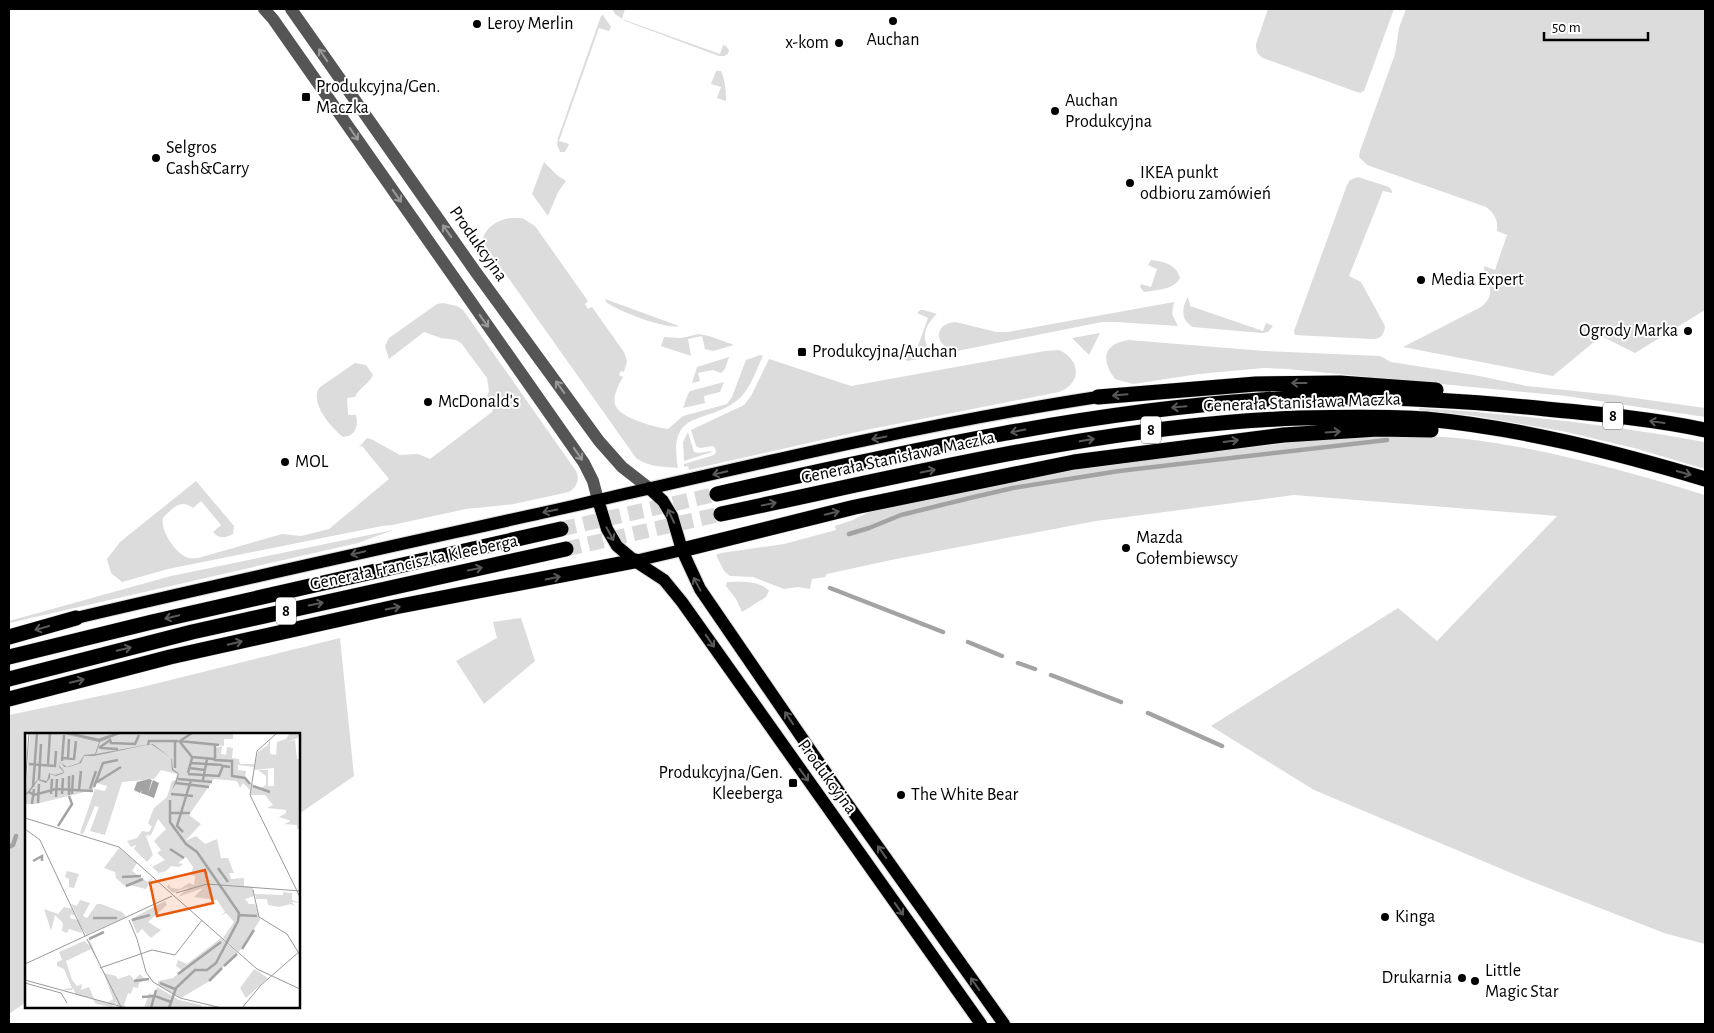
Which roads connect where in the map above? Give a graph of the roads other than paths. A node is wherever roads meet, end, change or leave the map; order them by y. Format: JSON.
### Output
{"nodes":[{"id":1,"x":264,"y":9,"type":"edge"},
{"id":2,"x":291,"y":9,"type":"edge"},
{"id":3,"x":1098,"y":397,"type":"joint"},
{"id":4,"x":1521,"y":406,"type":"junction"},
{"id":5,"x":1705,"y":430,"type":"edge"},
{"id":6,"x":1586,"y":446,"type":"junction"},
{"id":7,"x":1705,"y":479,"type":"edge"},
{"id":8,"x":649,"y":488,"type":"junction"},
{"id":9,"x":717,"y":494,"type":"tunnel mouth"},
{"id":10,"x":598,"y":500,"type":"junction"},
{"id":11,"x":721,"y":514,"type":"tunnel mouth"},
{"id":12,"x":561,"y":529,"type":"tunnel mouth"},
{"id":13,"x":566,"y":549,"type":"tunnel mouth"},
{"id":14,"x":682,"y":550,"type":"junction"},
{"id":15,"x":635,"y":561,"type":"junction"},
{"id":16,"x":76,"y":618,"type":"joint"},
{"id":17,"x":9,"y":637,"type":"edge"},
{"id":18,"x":9,"y":657,"type":"edge"},
{"id":19,"x":9,"y":679,"type":"edge"},
{"id":20,"x":9,"y":699,"type":"edge"},
{"id":21,"x":846,"y":802,"type":"junction"},
{"id":22,"x":831,"y":812,"type":"junction"},
{"id":23,"x":980,"y":1024,"type":"edge"},
{"id":24,"x":1004,"y":1024,"type":"edge"}],
"edges":[{"from":1,"to":10,"type":"street","one_way":true},
{"from":8,"to":2,"type":"street","name":"Produkcyjna","one_way":true},
{"from":4,"to":3,"type":"highway","one_way":true},
{"from":3,"to":8,"type":"main road","one_way":true},
{"from":5,"to":4,"type":"highway","name":"Generała Stanisława Maczka","number":"8","one_way":true},
{"from":4,"to":9,"type":"highway","name":"Generała Stanisława Maczka","number":"8","one_way":true},
{"from":6,"to":7,"type":"highway","name":"Generała Stanisława Maczka","number":"8","one_way":true},
{"from":11,"to":6,"type":"highway","name":"Generała Stanisława Maczka","number":"8","one_way":true},
{"from":14,"to":6,"type":"highway","one_way":true},
{"from":8,"to":10,"type":"main road"},
{"from":14,"to":8,"type":"main road","name":"Produkcyjna","one_way":true},
{"from":10,"to":15,"type":"main road","name":"Produkcyjna","one_way":true},
{"from":10,"to":16,"type":"main road","one_way":true},
{"from":12,"to":18,"type":"highway","name":"Generała Franciszka Kleeberga","number":"8","one_way":true},
{"from":19,"to":13,"type":"highway","name":"Generała Franciszka Kleeberga","number":"8","one_way":true},
{"from":14,"to":15,"type":"main road"},
{"from":21,"to":14,"type":"main road","name":"Produkcyjna","one_way":true},
{"from":20,"to":15,"type":"highway","one_way":true},
{"from":15,"to":22,"type":"main road","name":"Produkcyjna","one_way":true},
{"from":16,"to":17,"type":"highway","one_way":true},
{"from":21,"to":22,"type":"main road"},
{"from":24,"to":21,"type":"main road","name":"Produkcyjna","one_way":true},
{"from":22,"to":23,"type":"main road","name":"Produkcyjna","one_way":true}]}
